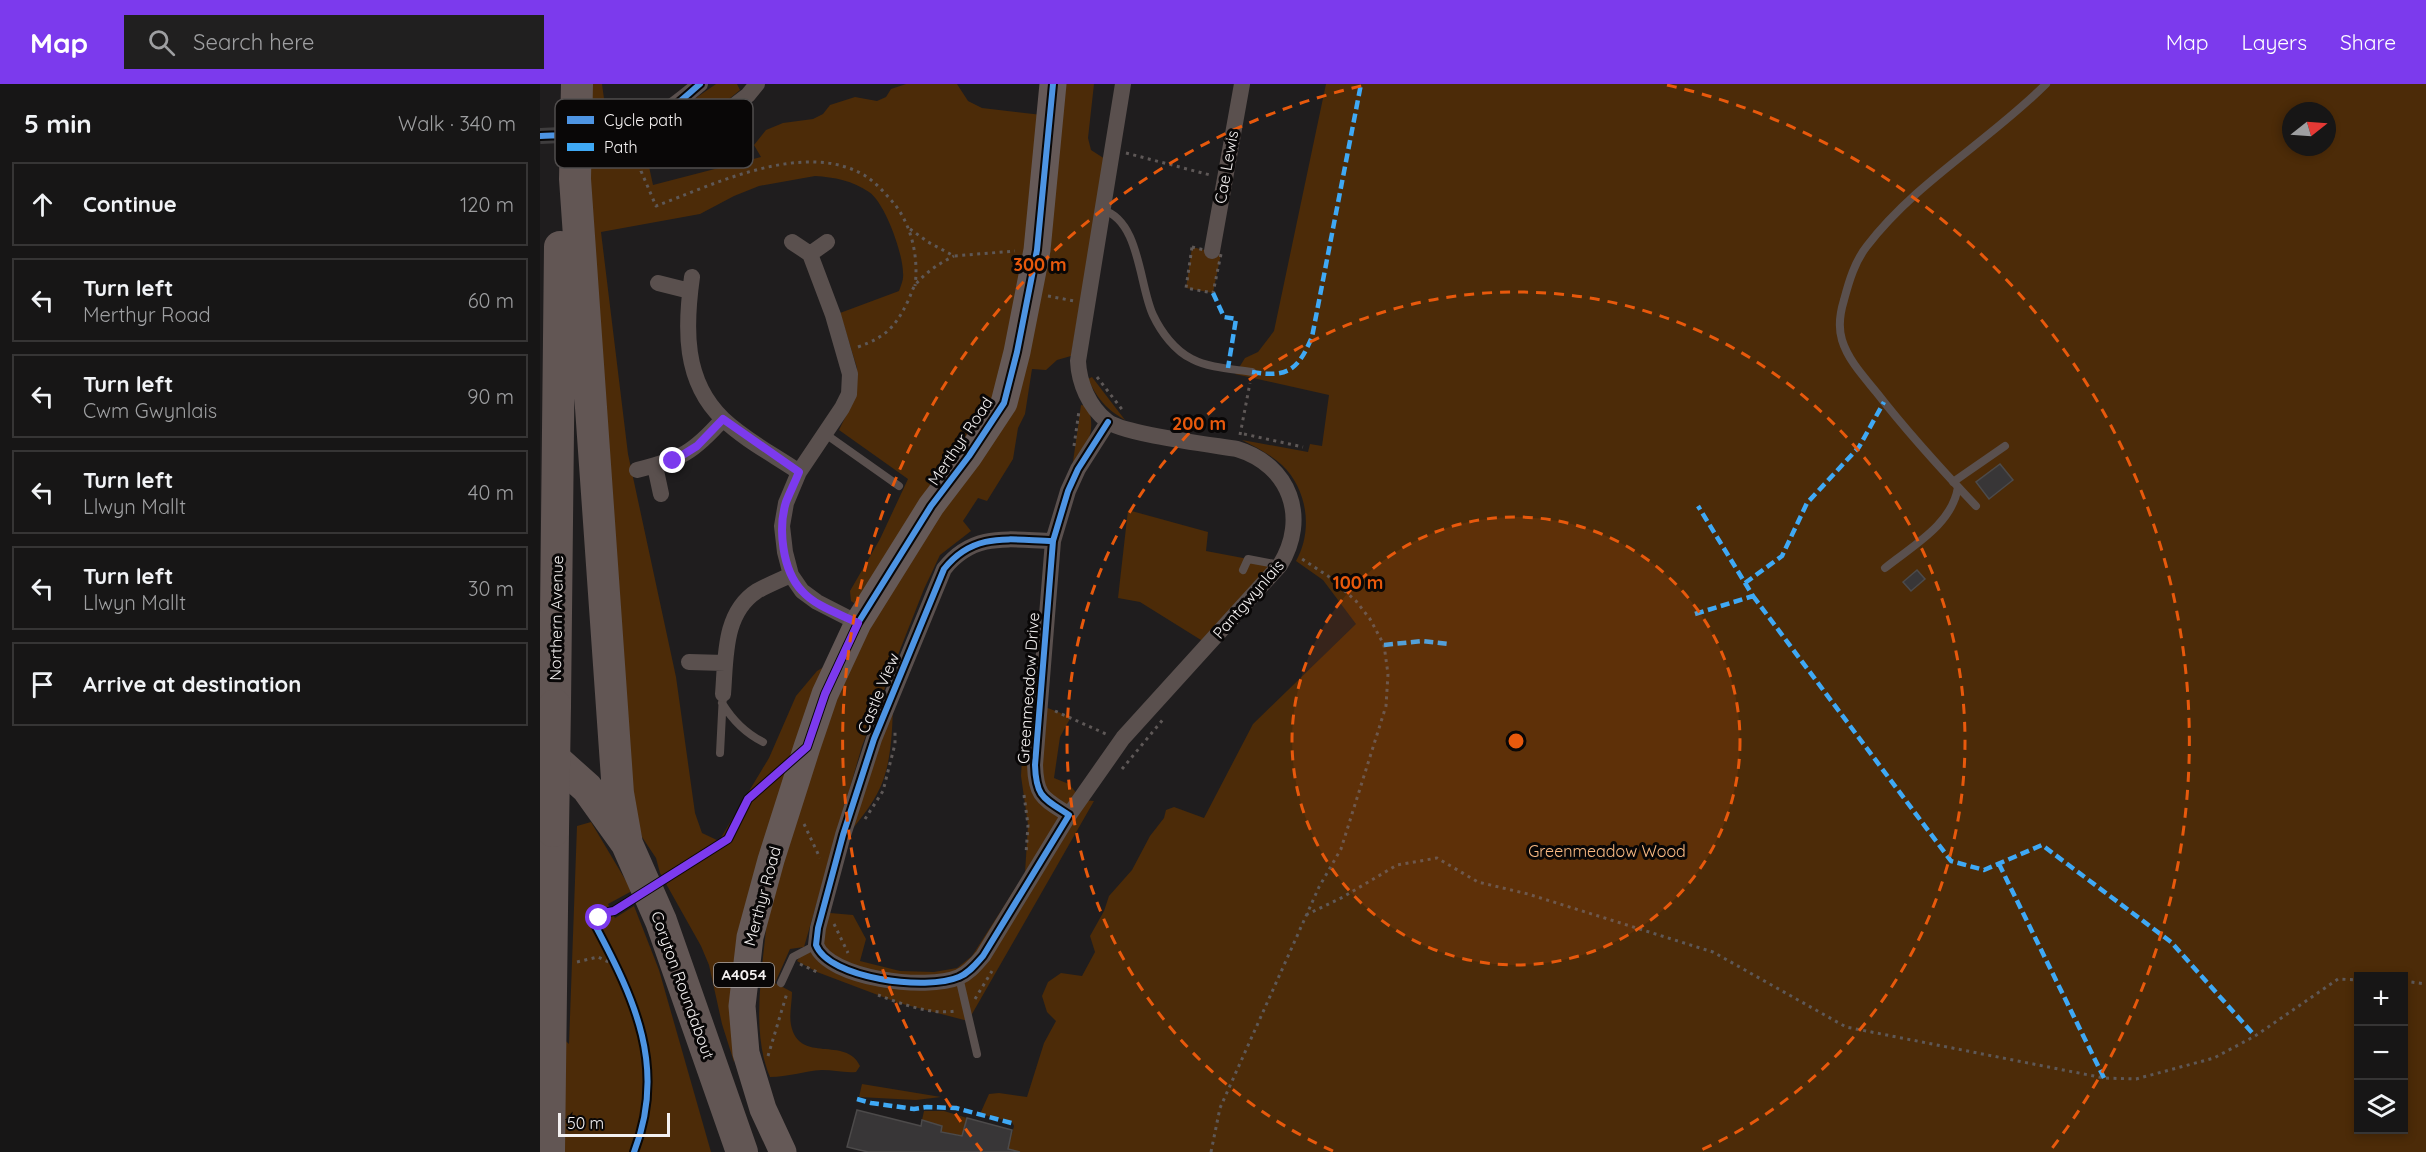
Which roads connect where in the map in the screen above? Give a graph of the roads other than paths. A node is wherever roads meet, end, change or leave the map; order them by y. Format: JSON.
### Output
{"nodes":[{"id":1,"x":567,"y":84,"type":"edge"},
{"id":2,"x":577,"y":84,"type":"edge"},
{"id":3,"x":700,"y":84,"type":"edge"},
{"id":4,"x":757,"y":84,"type":"edge"},
{"id":5,"x":1053,"y":84,"type":"edge"},
{"id":6,"x":1123,"y":84,"type":"edge"},
{"id":7,"x":1242,"y":84,"type":"edge"},
{"id":8,"x":2046,"y":84,"type":"edge"},
{"id":9,"x":566,"y":99,"type":"edge"},
{"id":10,"x":577,"y":99,"type":"edge"},
{"id":11,"x":682,"y":99,"type":"edge"},
{"id":12,"x":743,"y":99,"type":"edge"},
{"id":13,"x":563,"y":168,"type":"edge"},
{"id":14,"x":575,"y":168,"type":"edge"},
{"id":15,"x":1103,"y":210,"type":"junction"},
{"id":16,"x":792,"y":242,"type":"dead end"},
{"id":17,"x":827,"y":242,"type":"dead end"},
{"id":18,"x":1212,"y":251,"type":"road end"},
{"id":19,"x":810,"y":254,"type":"junction"},
{"id":20,"x":658,"y":283,"type":"dead end"},
{"id":21,"x":1252,"y":372,"type":"road end"},
{"id":22,"x":723,"y":419,"type":"junction"},
{"id":23,"x":1108,"y":422,"type":"junction"},
{"id":24,"x":824,"y":433,"type":"junction"},
{"id":25,"x":2004,"y":446,"type":"dead end"},
{"id":26,"x":655,"y":466,"type":"junction"},
{"id":27,"x":637,"y":470,"type":"dead end"},
{"id":28,"x":799,"y":472,"type":"junction"},
{"id":29,"x":1955,"y":484,"type":"junction"},
{"id":30,"x":899,"y":486,"type":"dead end"},
{"id":31,"x":661,"y":494,"type":"dead end"},
{"id":32,"x":1976,"y":506,"type":"dead end"},
{"id":33,"x":1053,"y":541,"type":"junction"},
{"id":34,"x":1285,"y":558,"type":"junction"},
{"id":35,"x":1885,"y":568,"type":"dead end"},
{"id":36,"x":1242,"y":570,"type":"dead end"},
{"id":37,"x":791,"y":575,"type":"junction"},
{"id":38,"x":858,"y":623,"type":"junction"},
{"id":39,"x":689,"y":662,"type":"dead end"},
{"id":40,"x":725,"y":663,"type":"junction"},
{"id":41,"x":722,"y":698,"type":"junction"},
{"id":42,"x":763,"y":742,"type":"dead end"},
{"id":43,"x":540,"y":746,"type":"edge"},
{"id":44,"x":720,"y":753,"type":"dead end"},
{"id":45,"x":1069,"y":815,"type":"junction"},
{"id":46,"x":627,"y":844,"type":"junction"},
{"id":47,"x":816,"y":945,"type":"junction"},
{"id":48,"x":959,"y":977,"type":"junction"},
{"id":49,"x":785,"y":984,"type":"road end"},
{"id":50,"x":977,"y":1054,"type":"dead end"},
{"id":51,"x":549,"y":1152,"type":"edge"},
{"id":52,"x":742,"y":1152,"type":"edge"},
{"id":53,"x":783,"y":1152,"type":"edge"}],
"edges":[{"from":1,"to":9,"type":"highway","name":"Northern Avenue","bridge":true},
{"from":2,"to":10,"type":"highway"},
{"from":3,"to":11,"type":"street"},
{"from":4,"to":12,"type":"street"},
{"from":5,"to":38,"type":"main road","name":"Merthyr Road","number":"A4054"},
{"from":6,"to":15,"type":"street"},
{"from":7,"to":18,"type":"street","name":"Cae Lewis"},
{"from":8,"to":29,"type":"lane"},
{"from":13,"to":51,"type":"highway","name":"Northern Avenue","bridge":true},
{"from":14,"to":46,"type":"highway"},
{"from":15,"to":21,"type":"lane"},
{"from":15,"to":23,"type":"street"},
{"from":16,"to":19,"type":"street"},
{"from":17,"to":19,"type":"street"},
{"from":19,"to":24,"type":"street"},
{"from":20,"to":22,"type":"street"},
{"from":22,"to":26,"type":"street"},
{"from":22,"to":28,"type":"street"},
{"from":23,"to":33,"type":"street","name":"Greenmeadow Drive"},
{"from":23,"to":34,"type":"street","name":"Pantgwynlais"},
{"from":24,"to":28,"type":"street"},
{"from":24,"to":30,"type":"lane"},
{"from":25,"to":29,"type":"lane"},
{"from":26,"to":27,"type":"street"},
{"from":26,"to":31,"type":"street"},
{"from":28,"to":37,"type":"street"},
{"from":29,"to":32,"type":"lane"},
{"from":29,"to":35,"type":"lane"},
{"from":33,"to":45,"type":"street","name":"Greenmeadow Drive"},
{"from":33,"to":47,"type":"street","name":"Castle View"},
{"from":34,"to":36,"type":"lane"},
{"from":34,"to":45,"type":"street","name":"Pantgwynlais"},
{"from":37,"to":38,"type":"street"},
{"from":37,"to":40,"type":"street"},
{"from":38,"to":53,"type":"main road","name":"Merthyr Road","number":"A4054"},
{"from":39,"to":40,"type":"street"},
{"from":40,"to":41,"type":"street"},
{"from":41,"to":42,"type":"lane"},
{"from":41,"to":44,"type":"lane"},
{"from":43,"to":46,"type":"highway","name":"Coryton Roundabout"},
{"from":45,"to":48,"type":"street"},
{"from":46,"to":52,"type":"highway","name":"Coryton Roundabout"},
{"from":47,"to":48,"type":"street"},
{"from":47,"to":49,"type":"lane"},
{"from":48,"to":50,"type":"lane"}]}
